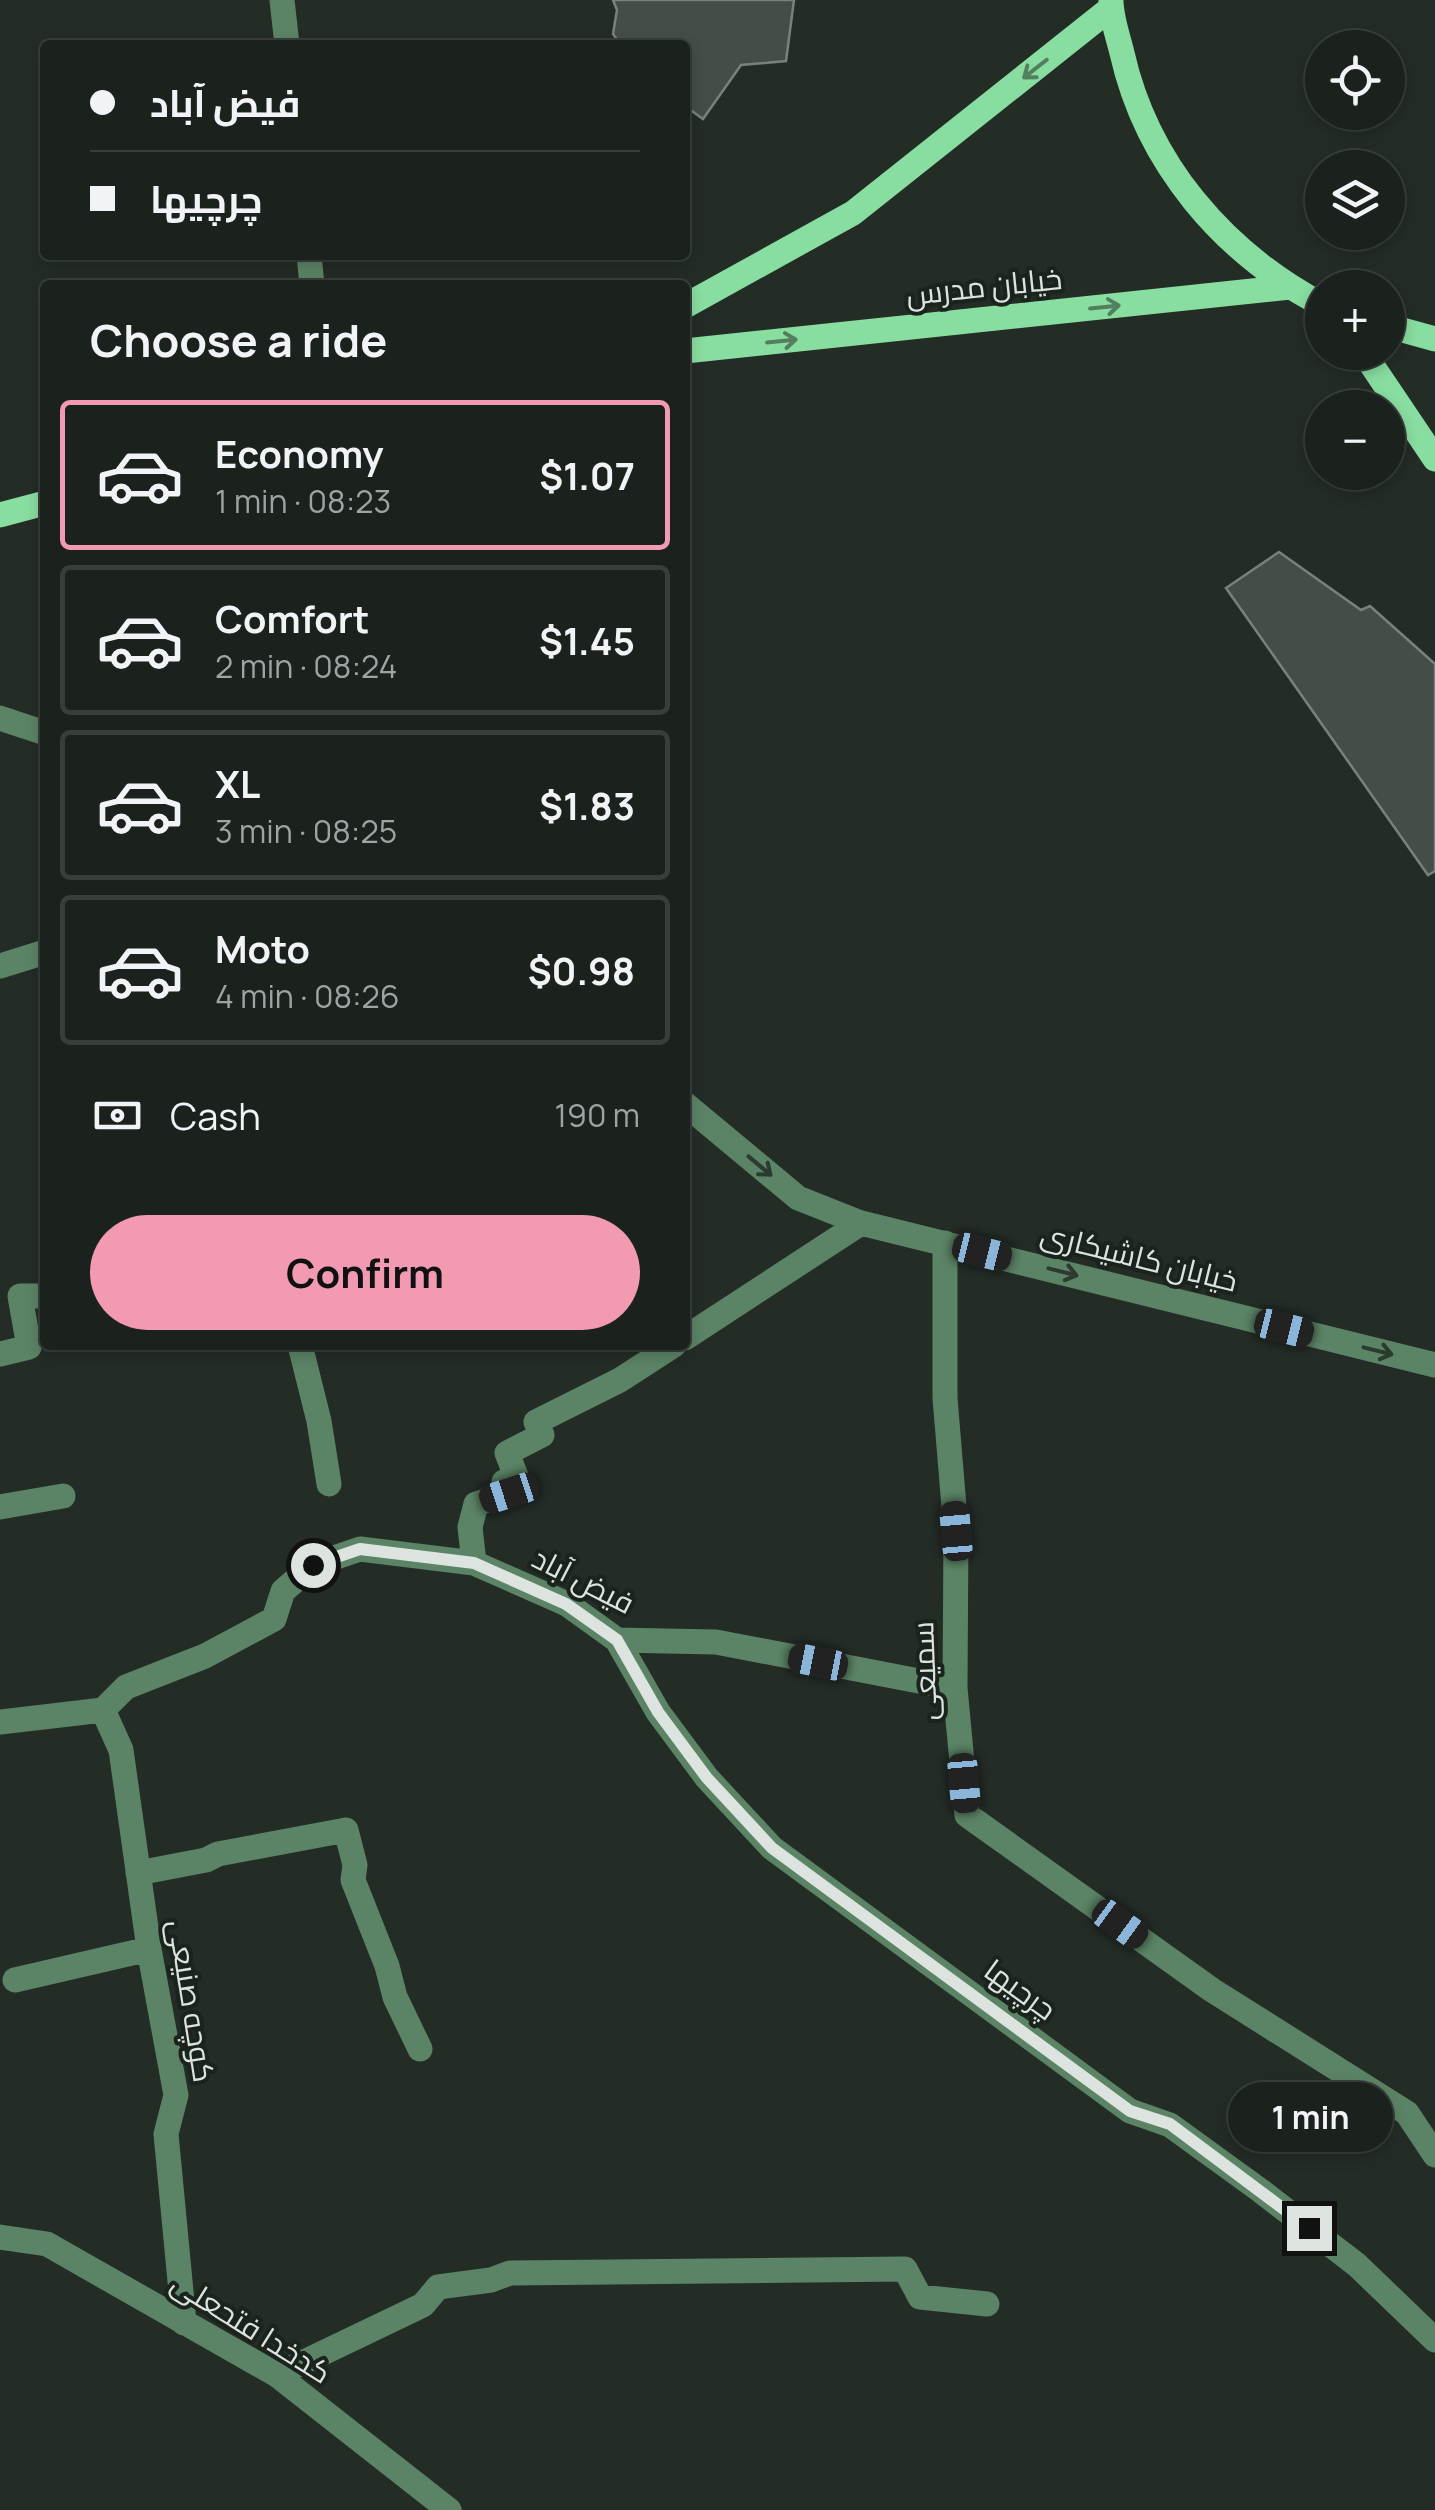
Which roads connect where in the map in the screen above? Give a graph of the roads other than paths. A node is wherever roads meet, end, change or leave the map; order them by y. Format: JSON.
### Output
{"nodes":[{"id":1,"x":282,"y":0,"type":"edge"},
{"id":2,"x":1111,"y":4,"type":"edge"},
{"id":3,"x":286,"y":40,"type":"edge"},
{"id":4,"x":1290,"y":288,"type":"junction"},
{"id":5,"x":1305,"y":296,"type":"edge"},
{"id":6,"x":690,"y":303,"type":"edge"},
{"id":7,"x":1405,"y":331,"type":"edge"},
{"id":8,"x":1435,"y":339,"type":"edge"},
{"id":9,"x":690,"y":350,"type":"edge"},
{"id":10,"x":1375,"y":370,"type":"edge"},
{"id":11,"x":1435,"y":458,"type":"edge"},
{"id":12,"x":40,"y":504,"type":"edge"},
{"id":13,"x":0,"y":515,"type":"edge"},
{"id":14,"x":0,"y":718,"type":"edge"},
{"id":15,"x":40,"y":731,"type":"edge"},
{"id":16,"x":40,"y":954,"type":"edge"},
{"id":17,"x":0,"y":966,"type":"edge"},
{"id":18,"x":690,"y":1108,"type":"edge"},
{"id":19,"x":861,"y":1223,"type":"junction"},
{"id":20,"x":945,"y":1242,"type":"junction"},
{"id":21,"x":40,"y":1296,"type":"edge"},
{"id":22,"x":690,"y":1335,"type":"edge"},
{"id":23,"x":301,"y":1350,"type":"edge"},
{"id":24,"x":666,"y":1350,"type":"edge"},
{"id":25,"x":0,"y":1354,"type":"edge"},
{"id":26,"x":1435,"y":1366,"type":"edge"},
{"id":27,"x":329,"y":1484,"type":"dead end"},
{"id":28,"x":64,"y":1496,"type":"dead end"},
{"id":29,"x":0,"y":1507,"type":"edge"},
{"id":30,"x":474,"y":1563,"type":"junction"},
{"id":31,"x":617,"y":1640,"type":"junction"},
{"id":32,"x":954,"y":1688,"type":"junction"},
{"id":33,"x":103,"y":1710,"type":"junction"},
{"id":34,"x":0,"y":1722,"type":"edge"},
{"id":35,"x":138,"y":1873,"type":"junction"},
{"id":36,"x":149,"y":1949,"type":"junction"},
{"id":37,"x":15,"y":1980,"type":"dead end"},
{"id":38,"x":420,"y":2048,"type":"dead end"},
{"id":39,"x":1435,"y":2155,"type":"edge"},
{"id":40,"x":0,"y":2238,"type":"edge"},
{"id":41,"x":987,"y":2304,"type":"dead end"},
{"id":42,"x":184,"y":2323,"type":"junction"},
{"id":43,"x":1435,"y":2340,"type":"edge"},
{"id":44,"x":277,"y":2376,"type":"junction"},
{"id":45,"x":449,"y":2510,"type":"edge"}],
"edges":[{"from":1,"to":3,"type":"street"},
{"from":2,"to":4,"type":"main road"},
{"from":2,"to":6,"type":"main road","one_way":true},
{"from":4,"to":5,"type":"main road"},
{"from":9,"to":4,"type":"main road","name":"خیابان مدرس","one_way":true},
{"from":7,"to":8,"type":"main road"},
{"from":10,"to":11,"type":"main road"},
{"from":12,"to":13,"type":"main road"},
{"from":14,"to":15,"type":"street"},
{"from":16,"to":17,"type":"street"},
{"from":18,"to":19,"type":"street","name":"خیابان کاشیکاری","one_way":true},
{"from":19,"to":20,"type":"street","name":"خیابان کاشیکاری"},
{"from":19,"to":22,"type":"street"},
{"from":20,"to":26,"type":"street","name":"خیابان کاشیکاری","one_way":true},
{"from":20,"to":32,"type":"street","name":"سمیعی"},
{"from":21,"to":25,"type":"street"},
{"from":23,"to":27,"type":"street"},
{"from":24,"to":30,"type":"street"},
{"from":28,"to":29,"type":"street"},
{"from":30,"to":31,"type":"street","name":"فیض آباد"},
{"from":30,"to":33,"type":"street","name":"فیض آباد"},
{"from":31,"to":32,"type":"street","name":"فیض آباد"},
{"from":31,"to":43,"type":"street","name":"چرچیها"},
{"from":32,"to":39,"type":"street","name":"سمیعی"},
{"from":33,"to":34,"type":"street"},
{"from":33,"to":35,"type":"street","name":"کوچه صنیعی"},
{"from":35,"to":36,"type":"street","name":"کوچه صنیعی"},
{"from":35,"to":38,"type":"street"},
{"from":36,"to":37,"type":"street"},
{"from":36,"to":42,"type":"street","name":"کوچه صنیعی"},
{"from":40,"to":42,"type":"street","name":"کدخدا فتحعلی"},
{"from":41,"to":44,"type":"street"},
{"from":42,"to":44,"type":"street","name":"کدخدا فتحعلی"},
{"from":44,"to":45,"type":"street","name":"کدخدا فتحعلی"}]}
